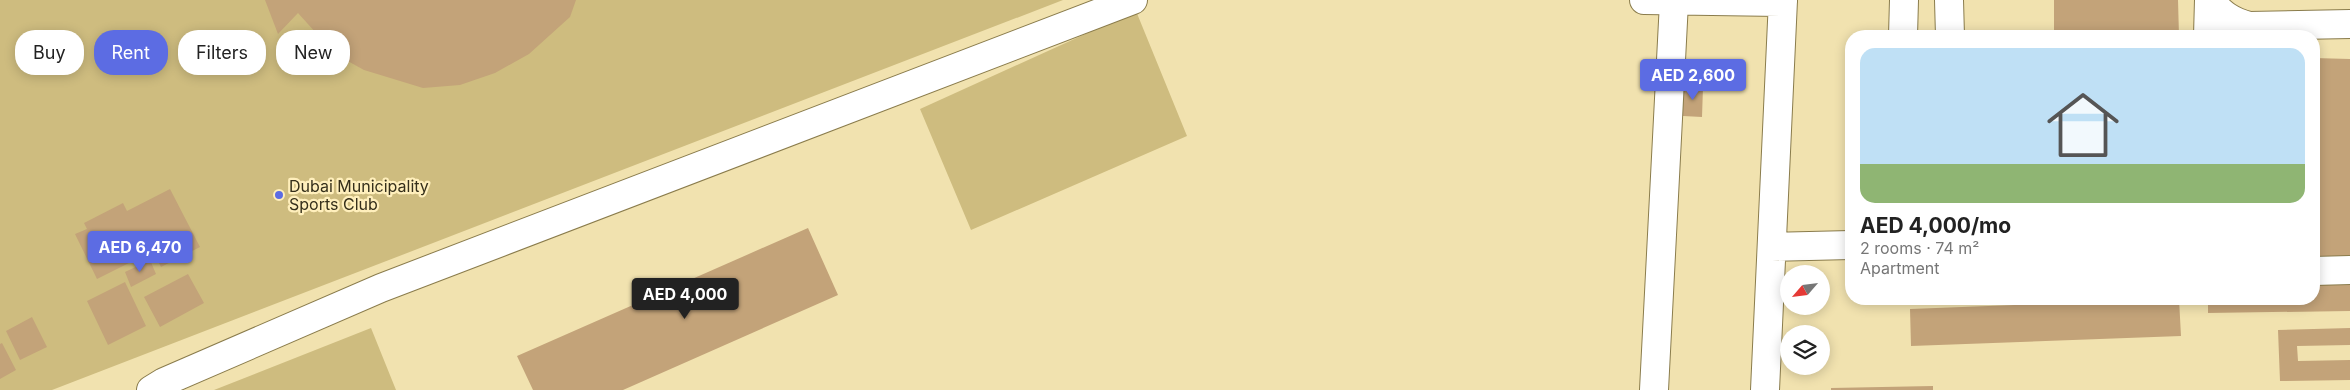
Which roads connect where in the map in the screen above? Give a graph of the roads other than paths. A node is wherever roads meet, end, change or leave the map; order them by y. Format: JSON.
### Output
{"nodes":[{"id":1,"x":1133,"y":0,"type":"edge"},
{"id":2,"x":1644,"y":0,"type":"edge"},
{"id":3,"x":1904,"y":0,"type":"edge"},
{"id":4,"x":1949,"y":0,"type":"edge"},
{"id":5,"x":2210,"y":0,"type":"edge"},
{"id":6,"x":1783,"y":1,"type":"edge"},
{"id":7,"x":1674,"y":2,"type":"junction"},
{"id":8,"x":2350,"y":24,"type":"edge"},
{"id":9,"x":1903,"y":30,"type":"edge"},
{"id":10,"x":1950,"y":30,"type":"edge"},
{"id":11,"x":2208,"y":30,"type":"edge"},
{"id":12,"x":1845,"y":245,"type":"edge"},
{"id":13,"x":1772,"y":247,"type":"junction"},
{"id":14,"x":2350,"y":270,"type":"edge"},
{"id":15,"x":2320,"y":271,"type":"edge"},
{"id":16,"x":151,"y":390,"type":"edge"},
{"id":17,"x":1654,"y":390,"type":"edge"},
{"id":18,"x":1765,"y":390,"type":"edge"}],
"edges":[{"from":1,"to":16,"type":"street"},
{"from":2,"to":7,"type":"street"},
{"from":3,"to":9,"type":"street"},
{"from":4,"to":10,"type":"street"},
{"from":5,"to":8,"type":"street"},
{"from":5,"to":11,"type":"street"},
{"from":6,"to":7,"type":"street"},
{"from":6,"to":13,"type":"street"},
{"from":7,"to":17,"type":"street"},
{"from":12,"to":13,"type":"street"},
{"from":13,"to":18,"type":"street"},
{"from":14,"to":15,"type":"street"}]}
